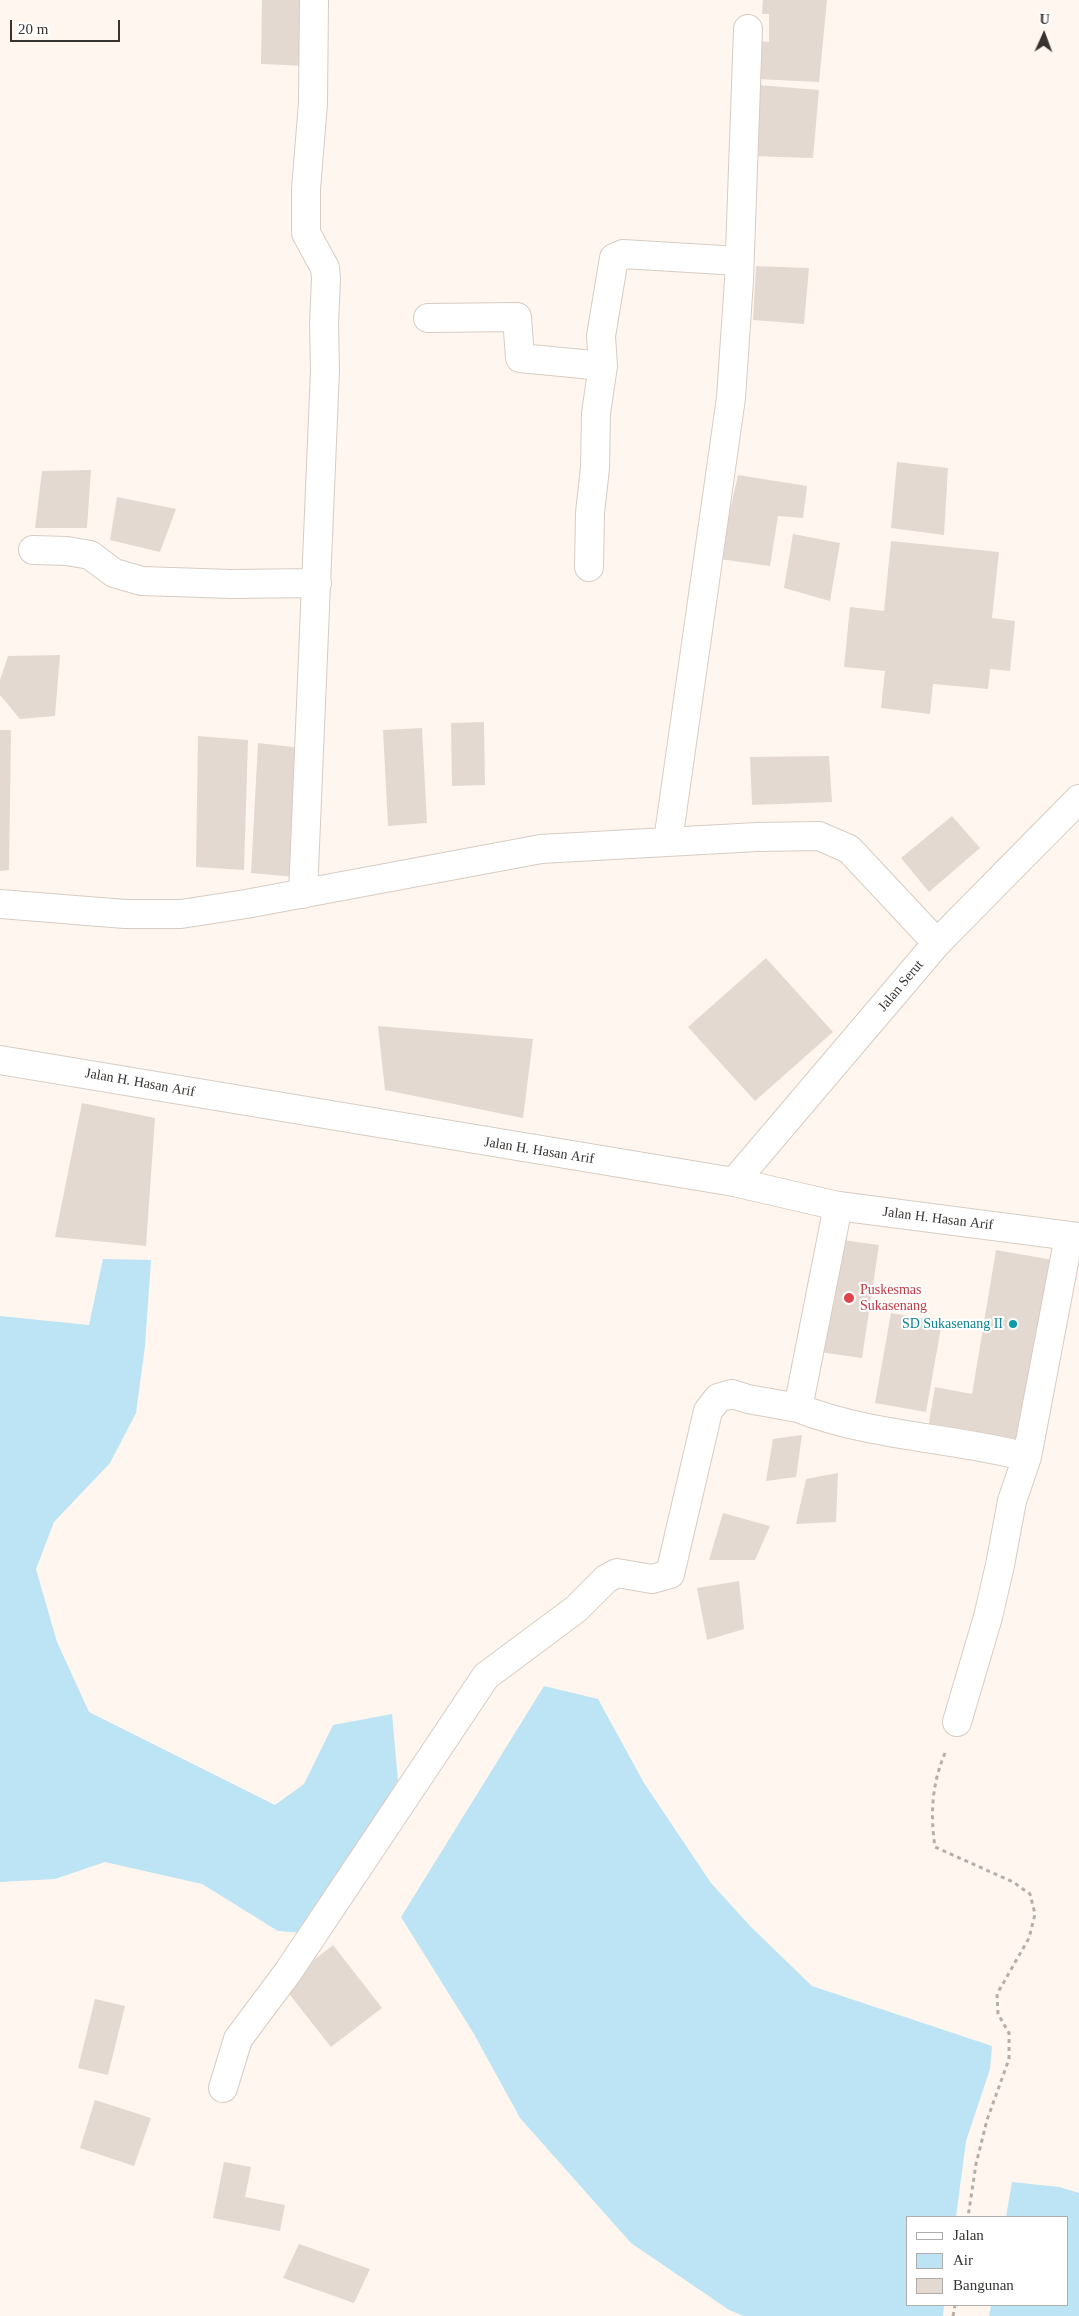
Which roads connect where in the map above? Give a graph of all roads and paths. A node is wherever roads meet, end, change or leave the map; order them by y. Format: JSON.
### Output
{"nodes":[{"id":1,"x":314,"y":0,"type":"edge"},
{"id":2,"x":748,"y":29,"type":"dead end"},
{"id":3,"x":740,"y":261,"type":"junction"},
{"id":4,"x":428,"y":318,"type":"dead end"},
{"id":5,"x":603,"y":366,"type":"junction"},
{"id":6,"x":33,"y":550,"type":"dead end"},
{"id":7,"x":589,"y":567,"type":"dead end"},
{"id":8,"x":317,"y":583,"type":"junction"},
{"id":9,"x":1079,"y":799,"type":"edge"},
{"id":10,"x":668,"y":842,"type":"junction"},
{"id":11,"x":304,"y":894,"type":"junction"},
{"id":12,"x":0,"y":904,"type":"edge"},
{"id":13,"x":937,"y":942,"type":"junction"},
{"id":14,"x":0,"y":1060,"type":"edge"},
{"id":15,"x":734,"y":1182,"type":"junction"},
{"id":16,"x":838,"y":1206,"type":"junction"},
{"id":17,"x":1074,"y":1236,"type":"edge"},
{"id":18,"x":798,"y":1408,"type":"junction"},
{"id":19,"x":1027,"y":1457,"type":"junction"},
{"id":20,"x":956,"y":1722,"type":"joint"},
{"id":21,"x":223,"y":2088,"type":"dead end"},
{"id":22,"x":968,"y":2216,"type":"edge"}],
"edges":[{"from":1,"to":8,"type":"street"},
{"from":2,"to":3,"type":"street"},
{"from":3,"to":5,"type":"street"},
{"from":3,"to":10,"type":"street"},
{"from":4,"to":5,"type":"street"},
{"from":5,"to":7,"type":"street"},
{"from":6,"to":8,"type":"street"},
{"from":8,"to":11,"type":"street"},
{"from":9,"to":13,"type":"street","name":"Jalan Serut"},
{"from":10,"to":11,"type":"street"},
{"from":10,"to":13,"type":"street"},
{"from":11,"to":12,"type":"street"},
{"from":13,"to":15,"type":"street","name":"Jalan Serut"},
{"from":14,"to":15,"type":"street","name":"Jalan H. Hasan Arif"},
{"from":15,"to":16,"type":"street","name":"Jalan H. Hasan Arif"},
{"from":16,"to":17,"type":"street","name":"Jalan H. Hasan Arif"},
{"from":16,"to":18,"type":"street"},
{"from":17,"to":19,"type":"street"},
{"from":18,"to":19,"type":"street"},
{"from":18,"to":21,"type":"street"},
{"from":19,"to":20,"type":"street"},
{"from":20,"to":22,"type":"path"}]}
